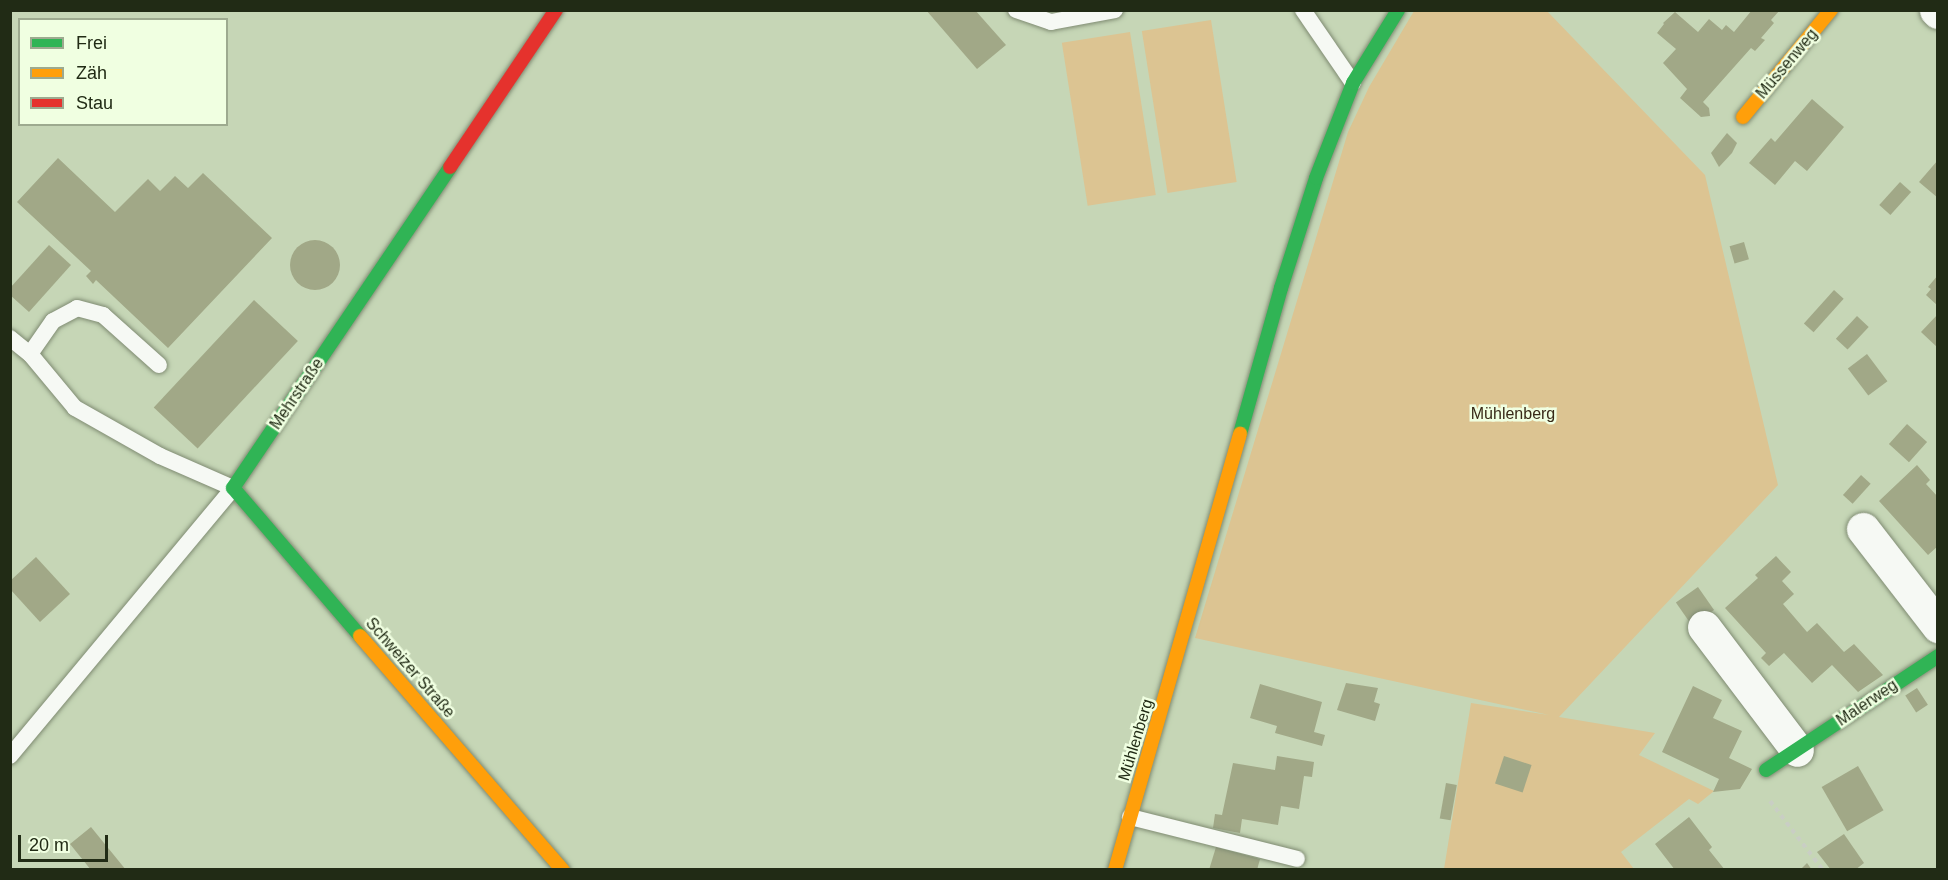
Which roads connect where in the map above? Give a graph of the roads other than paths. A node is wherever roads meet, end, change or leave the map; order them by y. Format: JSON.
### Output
{"nodes":[{"id":1,"x":556,"y":10,"type":"edge"},
{"id":2,"x":1016,"y":10,"type":"edge"},
{"id":3,"x":1115,"y":10,"type":"edge"},
{"id":4,"x":1303,"y":10,"type":"edge"},
{"id":5,"x":1398,"y":10,"type":"edge"},
{"id":6,"x":1831,"y":10,"type":"edge"},
{"id":7,"x":1353,"y":83,"type":"junction"},
{"id":8,"x":1743,"y":117,"type":"dead end"},
{"id":9,"x":10,"y":338,"type":"edge"},
{"id":10,"x":30,"y":354,"type":"junction"},
{"id":11,"x":159,"y":365,"type":"dead end"},
{"id":12,"x":233,"y":488,"type":"junction"},
{"id":13,"x":1863,"y":529,"type":"dead end"},
{"id":14,"x":1938,"y":626,"type":"edge"},
{"id":15,"x":1704,"y":627,"type":"dead end"},
{"id":16,"x":1938,"y":656,"type":"edge"},
{"id":17,"x":1797,"y":750,"type":"junction"},
{"id":18,"x":10,"y":756,"type":"edge"},
{"id":19,"x":1766,"y":770,"type":"road end"},
{"id":20,"x":1130,"y":817,"type":"junction"},
{"id":21,"x":1296,"y":859,"type":"dead end"},
{"id":22,"x":563,"y":870,"type":"edge"},
{"id":23,"x":1115,"y":870,"type":"edge"}],
"edges":[{"from":1,"to":12,"type":"street","name":"Mehrstraße"},
{"from":2,"to":3,"type":"lane"},
{"from":4,"to":7,"type":"lane"},
{"from":5,"to":7,"type":"street","name":"Mühlenberg"},
{"from":6,"to":8,"type":"street","name":"Müssenweg"},
{"from":7,"to":20,"type":"street","name":"Mühlenberg"},
{"from":9,"to":10,"type":"lane"},
{"from":10,"to":11,"type":"lane"},
{"from":10,"to":12,"type":"lane"},
{"from":12,"to":18,"type":"lane","name":"Mehrstraße"},
{"from":12,"to":22,"type":"street","name":"Schweizer Straße"},
{"from":13,"to":14,"type":"street"},
{"from":15,"to":17,"type":"street"},
{"from":16,"to":17,"type":"street","name":"Malerweg"},
{"from":17,"to":19,"type":"street","name":"Malerweg"},
{"from":20,"to":21,"type":"lane"},
{"from":20,"to":23,"type":"street","name":"Mühlenberg"}]}
